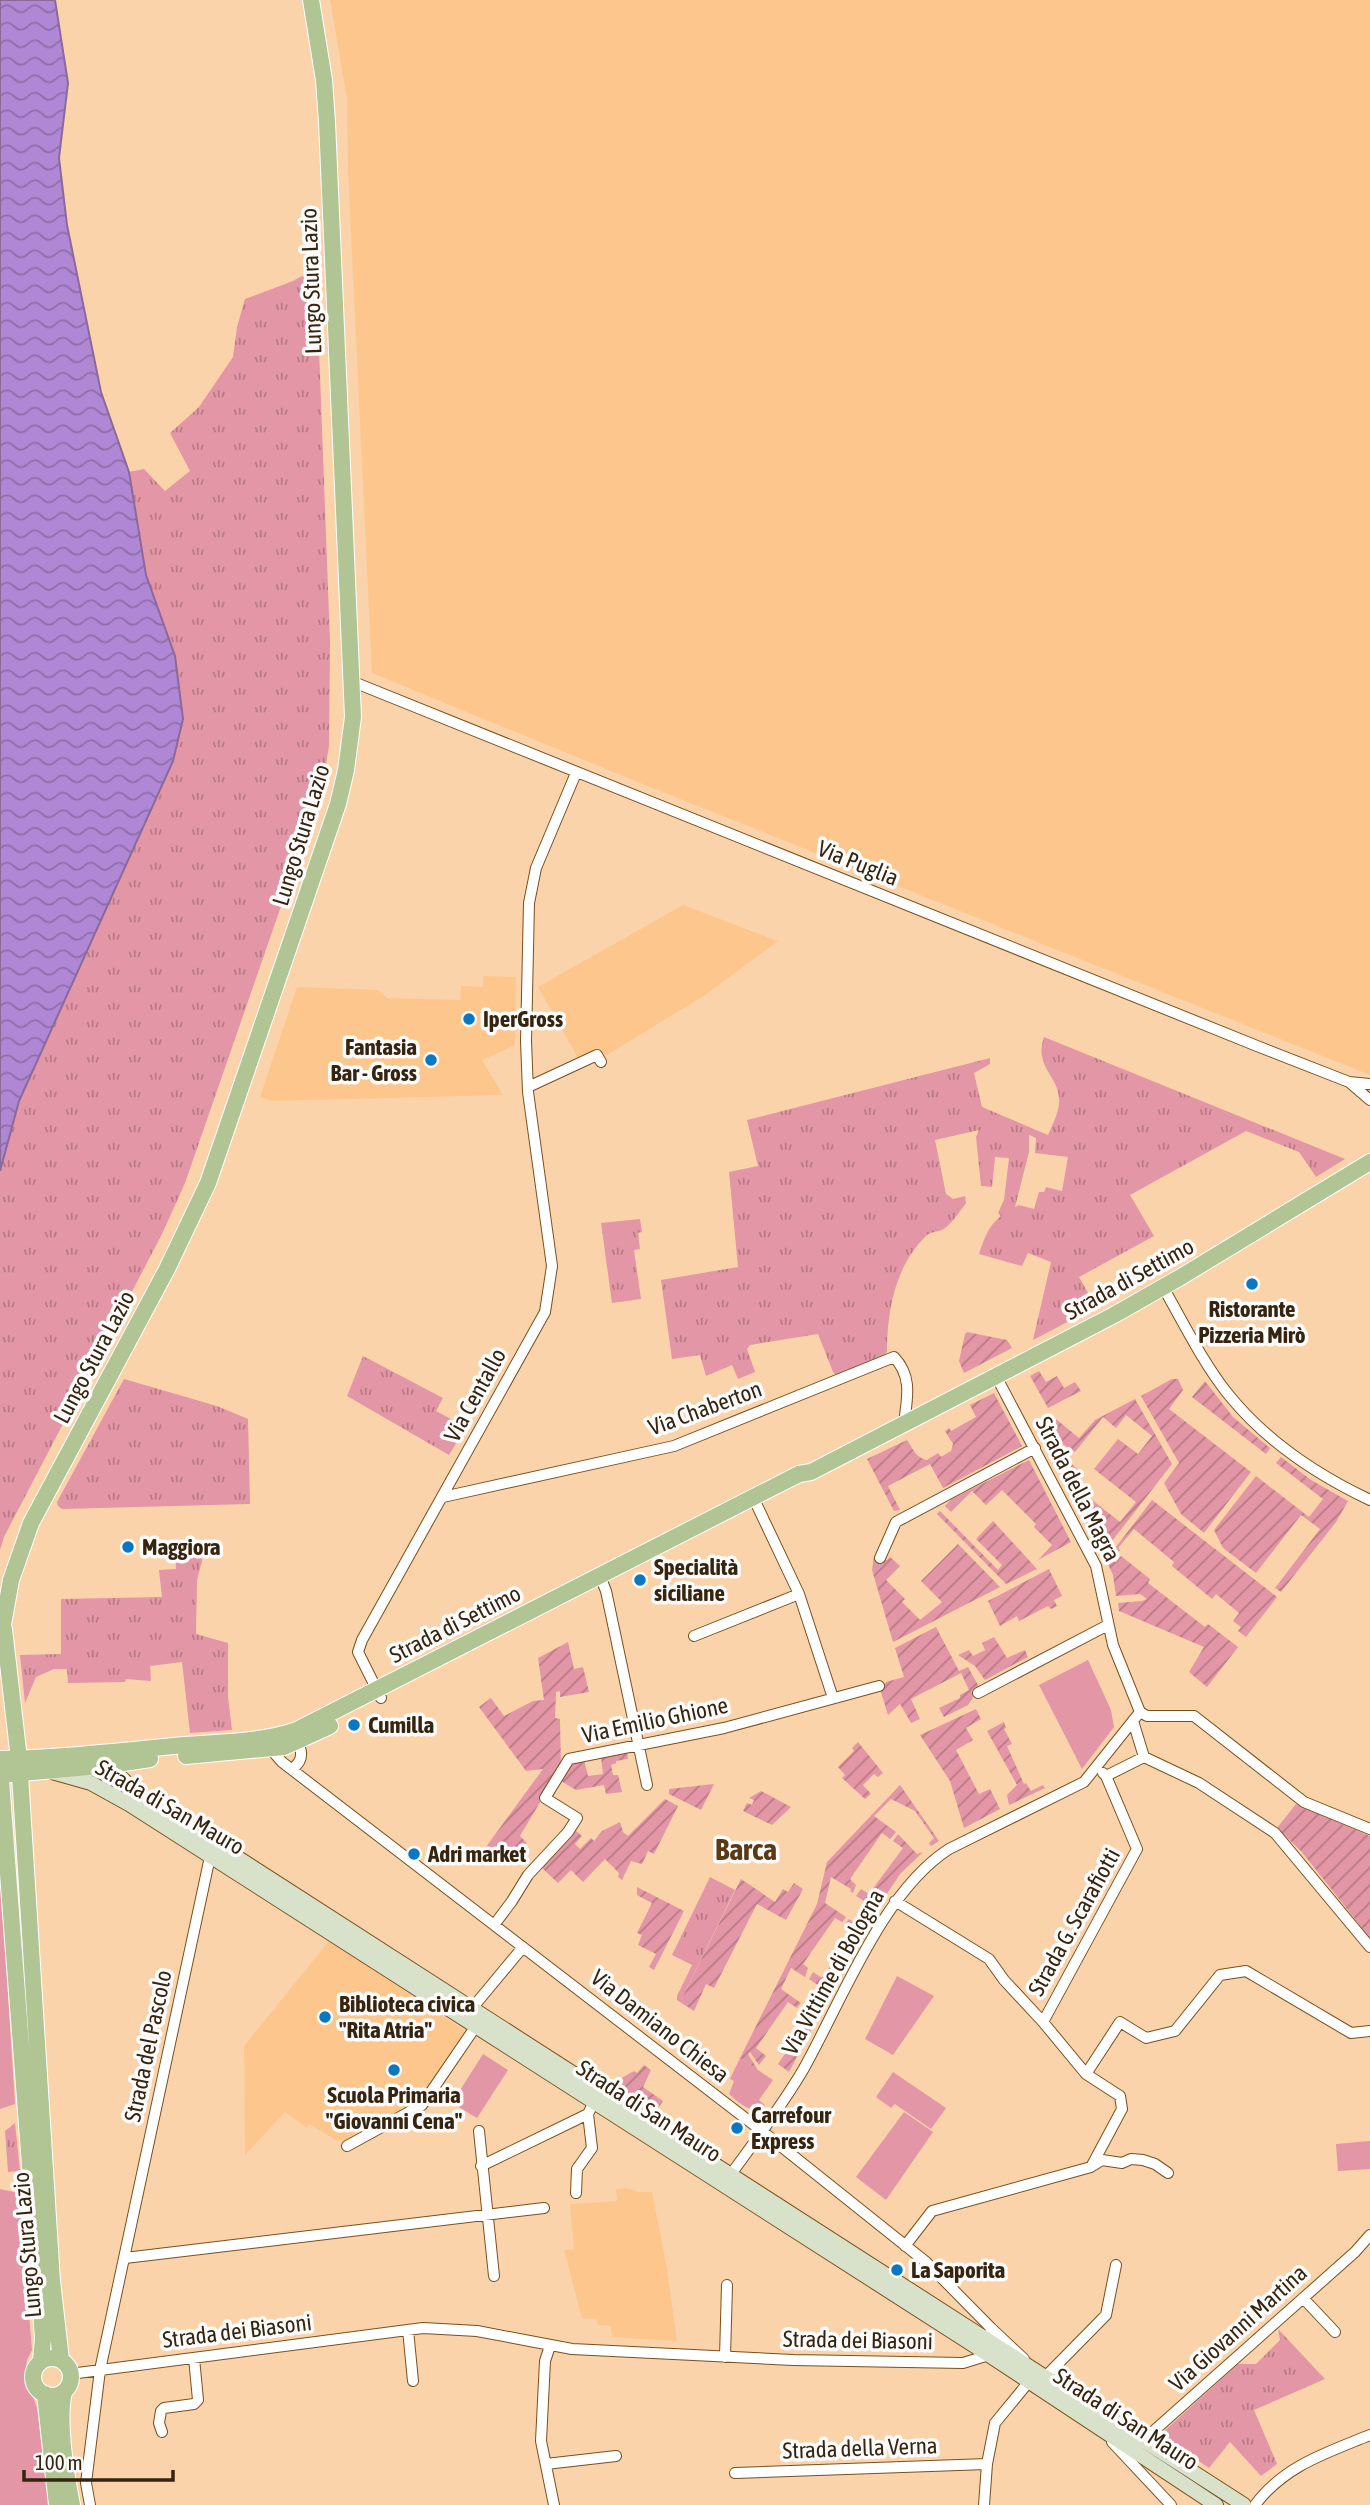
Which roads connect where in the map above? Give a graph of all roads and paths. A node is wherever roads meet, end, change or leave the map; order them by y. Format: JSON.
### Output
{"nodes":[{"id":1,"x":311,"y":0,"type":"edge"},
{"id":2,"x":351,"y":681,"type":"junction"},
{"id":3,"x":576,"y":773,"type":"junction"},
{"id":4,"x":601,"y":1062,"type":"dead end"},
{"id":5,"x":1349,"y":1082,"type":"junction"},
{"id":6,"x":1370,"y":1084,"type":"edge"},
{"id":7,"x":528,"y":1087,"type":"junction"},
{"id":8,"x":1370,"y":1100,"type":"edge"},
{"id":9,"x":1370,"y":1163,"type":"edge"},
{"id":10,"x":1163,"y":1287,"type":"junction"},
{"id":11,"x":996,"y":1376,"type":"junction"},
{"id":12,"x":904,"y":1423,"type":"junction"},
{"id":13,"x":1035,"y":1448,"type":"junction"},
{"id":14,"x":443,"y":1497,"type":"junction"},
{"id":15,"x":1370,"y":1500,"type":"edge"},
{"id":16,"x":755,"y":1501,"type":"junction"},
{"id":17,"x":880,"y":1558,"type":"dead end"},
{"id":18,"x":602,"y":1580,"type":"junction"},
{"id":19,"x":799,"y":1594,"type":"junction"},
{"id":20,"x":3,"y":1623,"type":"junction"},
{"id":21,"x":1108,"y":1625,"type":"junction"},
{"id":22,"x":694,"y":1636,"type":"dead end"},
{"id":23,"x":0,"y":1641,"type":"edge"},
{"id":24,"x":879,"y":1686,"type":"dead end"},
{"id":25,"x":978,"y":1693,"type":"dead end"},
{"id":26,"x":379,"y":1694,"type":"junction"},
{"id":27,"x":833,"y":1698,"type":"junction"},
{"id":28,"x":1137,"y":1716,"type":"junction"},
{"id":29,"x":294,"y":1737,"type":"junction"},
{"id":30,"x":266,"y":1744,"type":"junction"},
{"id":31,"x":638,"y":1746,"type":"junction"},
{"id":32,"x":1144,"y":1757,"type":"junction"},
{"id":33,"x":105,"y":1759,"type":"junction"},
{"id":34,"x":0,"y":1760,"type":"edge"},
{"id":35,"x":136,"y":1760,"type":"junction"},
{"id":36,"x":19,"y":1766,"type":"junction"},
{"id":37,"x":1097,"y":1767,"type":"junction"},
{"id":38,"x":292,"y":1769,"type":"junction"},
{"id":39,"x":50,"y":1771,"type":"junction"},
{"id":40,"x":0,"y":1775,"type":"edge"},
{"id":41,"x":1106,"y":1776,"type":"junction"},
{"id":42,"x":647,"y":1785,"type":"dead end"},
{"id":43,"x":131,"y":1788,"type":"junction"},
{"id":44,"x":2,"y":1827,"type":"edge"},
{"id":45,"x":1370,"y":1829,"type":"edge"},
{"id":46,"x":212,"y":1849,"type":"junction"},
{"id":47,"x":895,"y":1901,"type":"junction"},
{"id":48,"x":494,"y":1925,"type":"junction"},
{"id":49,"x":979,"y":1937,"type":"dead end"},
{"id":50,"x":523,"y":1947,"type":"junction"},
{"id":51,"x":970,"y":1947,"type":"junction"},
{"id":52,"x":1370,"y":1947,"type":"edge"},
{"id":53,"x":471,"y":2017,"type":"junction"},
{"id":54,"x":1043,"y":2022,"type":"junction"},
{"id":55,"x":1370,"y":2031,"type":"edge"},
{"id":56,"x":1086,"y":2074,"type":"junction"},
{"id":57,"x":591,"y":2108,"type":"junction"},
{"id":58,"x":479,"y":2131,"type":"dead end"},
{"id":59,"x":762,"y":2131,"type":"junction"},
{"id":60,"x":347,"y":2146,"type":"dead end"},
{"id":61,"x":481,"y":2166,"type":"junction"},
{"id":62,"x":1091,"y":2167,"type":"junction"},
{"id":63,"x":1168,"y":2173,"type":"dead end"},
{"id":64,"x":732,"y":2174,"type":"junction"},
{"id":65,"x":723,"y":2186,"type":"junction"},
{"id":66,"x":576,"y":2193,"type":"dead end"},
{"id":67,"x":544,"y":2208,"type":"dead end"},
{"id":68,"x":487,"y":2214,"type":"junction"},
{"id":69,"x":1370,"y":2235,"type":"edge"},
{"id":70,"x":905,"y":2246,"type":"junction"},
{"id":71,"x":125,"y":2258,"type":"junction"},
{"id":72,"x":1116,"y":2266,"type":"dead end"},
{"id":73,"x":494,"y":2276,"type":"dead end"},
{"id":74,"x":727,"y":2285,"type":"dead end"},
{"id":75,"x":1303,"y":2298,"type":"junction"},
{"id":76,"x":408,"y":2330,"type":"junction"},
{"id":77,"x":1335,"y":2332,"type":"dead end"},
{"id":78,"x":990,"y":2342,"type":"junction"},
{"id":79,"x":550,"y":2346,"type":"junction"},
{"id":80,"x":725,"y":2357,"type":"junction"},
{"id":81,"x":194,"y":2358,"type":"junction"},
{"id":82,"x":61,"y":2360,"type":"junction"},
{"id":83,"x":41,"y":2361,"type":"junction"},
{"id":84,"x":100,"y":2370,"type":"junction"},
{"id":85,"x":70,"y":2374,"type":"junction"},
{"id":86,"x":1037,"y":2377,"type":"junction"},
{"id":87,"x":414,"y":2381,"type":"dead end"},
{"id":88,"x":64,"y":2392,"type":"junction"},
{"id":89,"x":45,"y":2394,"type":"junction"},
{"id":90,"x":162,"y":2432,"type":"dead end"},
{"id":91,"x":1103,"y":2432,"type":"junction"},
{"id":92,"x":1370,"y":2435,"type":"edge"},
{"id":93,"x":1143,"y":2441,"type":"junction"},
{"id":94,"x":1132,"y":2451,"type":"junction"},
{"id":95,"x":615,"y":2455,"type":"dead end"},
{"id":96,"x":546,"y":2464,"type":"junction"},
{"id":97,"x":987,"y":2464,"type":"junction"},
{"id":98,"x":735,"y":2473,"type":"dead end"},
{"id":99,"x":57,"y":2505,"type":"edge"},
{"id":100,"x":72,"y":2505,"type":"edge"},
{"id":101,"x":90,"y":2505,"type":"edge"},
{"id":102,"x":554,"y":2505,"type":"edge"},
{"id":103,"x":984,"y":2505,"type":"edge"},
{"id":104,"x":1171,"y":2505,"type":"edge"},
{"id":105,"x":1216,"y":2505,"type":"edge"},
{"id":106,"x":1244,"y":2505,"type":"edge"},
{"id":107,"x":1255,"y":2505,"type":"edge"}],
"edges":[{"from":1,"to":2,"type":"main road","name":"Lungo Stura Lazio"},
{"from":2,"to":3,"type":"street","name":"Via Puglia"},
{"from":2,"to":20,"type":"main road","name":"Lungo Stura Lazio"},
{"from":3,"to":5,"type":"street","name":"Via Puglia"},
{"from":3,"to":7,"type":"street","name":"Via Centallo"},
{"from":4,"to":7,"type":"street"},
{"from":5,"to":6,"type":"street","name":"Via Puglia"},
{"from":5,"to":8,"type":"street","name":"Via Puglia"},
{"from":7,"to":14,"type":"street","name":"Via Centallo"},
{"from":9,"to":10,"type":"main road","name":"Strada di Settimo"},
{"from":10,"to":11,"type":"main road","name":"Strada di Settimo"},
{"from":10,"to":15,"type":"street"},
{"from":11,"to":12,"type":"main road","name":"Strada di Settimo"},
{"from":11,"to":13,"type":"street","name":"Strada della Magra"},
{"from":12,"to":14,"type":"street","name":"Via Chaberton"},
{"from":12,"to":16,"type":"main road","name":"Strada di Settimo"},
{"from":13,"to":17,"type":"street"},
{"from":13,"to":21,"type":"street","name":"Strada della Magra"},
{"from":14,"to":26,"type":"street","name":"Via Centallo"},
{"from":16,"to":18,"type":"main road","name":"Strada di Settimo"},
{"from":16,"to":19,"type":"street"},
{"from":18,"to":26,"type":"main road","name":"Strada di Settimo"},
{"from":18,"to":31,"type":"street"},
{"from":19,"to":22,"type":"street"},
{"from":19,"to":27,"type":"street"},
{"from":20,"to":23,"type":"main road","name":"Lungo Stura Lazio"},
{"from":20,"to":36,"type":"main road","name":"Lungo Stura Lazio"},
{"from":21,"to":25,"type":"street"},
{"from":21,"to":28,"type":"street","name":"Strada della Magra"},
{"from":24,"to":27,"type":"street","name":"Via Emilio Ghione"},
{"from":26,"to":29,"type":"main road","name":"Strada di Settimo"},
{"from":27,"to":31,"type":"street","name":"Via Emilio Ghione"},
{"from":28,"to":32,"type":"street","name":"Strada della Magra"},
{"from":28,"to":37,"type":"street","name":"Via Vittime di Bologna"},
{"from":28,"to":45,"type":"street"},
{"from":29,"to":30,"type":"main road","name":"Strada di Settimo"},
{"from":29,"to":38,"type":"street"},
{"from":30,"to":33,"type":"main road","name":"Strada di Settimo"},
{"from":30,"to":35,"type":"main road","name":"Strada di Settimo"},
{"from":30,"to":38,"type":"street","name":"Via Damiano Chiesa"},
{"from":31,"to":42,"type":"street"},
{"from":31,"to":48,"type":"street","name":"Via Emilio Ghione"},
{"from":32,"to":41,"type":"street"},
{"from":32,"to":52,"type":"street"},
{"from":33,"to":35,"type":"main road","name":"Strada di Settimo"},
{"from":33,"to":36,"type":"main road"},
{"from":33,"to":39,"type":"main road"},
{"from":33,"to":43,"type":"main road","name":"Strada di San Mauro"},
{"from":34,"to":36,"type":"main road"},
{"from":34,"to":40,"type":"main road","name":"Lungo Stura Lazio"},
{"from":35,"to":43,"type":"main road"},
{"from":36,"to":39,"type":"main road"},
{"from":36,"to":40,"type":"main road"},
{"from":36,"to":82,"type":"main road","name":"Lungo Stura Lazio"},
{"from":37,"to":41,"type":"street","name":"Strada G. Scarafiotti"},
{"from":37,"to":47,"type":"street","name":"Via Vittime di Bologna"},
{"from":38,"to":48,"type":"street","name":"Via Damiano Chiesa"},
{"from":39,"to":46,"type":"main road","name":"Strada di San Mauro"},
{"from":40,"to":44,"type":"main road","name":"Lungo Stura Lazio"},
{"from":41,"to":54,"type":"street","name":"Strada G. Scarafiotti"},
{"from":43,"to":46,"type":"main road","name":"Strada di San Mauro"},
{"from":44,"to":83,"type":"main road","name":"Lungo Stura Lazio"},
{"from":46,"to":53,"type":"main road","name":"Strada di San Mauro"},
{"from":46,"to":71,"type":"street","name":"Strada del Pascolo"},
{"from":47,"to":51,"type":"street","name":"Strada G. Scarafiotti"},
{"from":47,"to":59,"type":"street","name":"Via Vittime di Bologna"},
{"from":48,"to":50,"type":"street","name":"Via Damiano Chiesa"},
{"from":49,"to":51,"type":"street"},
{"from":50,"to":53,"type":"street"},
{"from":50,"to":59,"type":"street","name":"Via Damiano Chiesa"},
{"from":51,"to":54,"type":"street","name":"Strada G. Scarafiotti"},
{"from":53,"to":57,"type":"main road","name":"Strada di San Mauro"},
{"from":53,"to":60,"type":"street"},
{"from":53,"to":64,"type":"main road","name":"Strada di San Mauro"},
{"from":54,"to":56,"type":"street","name":"Strada G. Scarafiotti"},
{"from":55,"to":56,"type":"street"},
{"from":56,"to":62,"type":"street","name":"Strada G. Scarafiotti"},
{"from":57,"to":61,"type":"street"},
{"from":57,"to":65,"type":"main road","name":"Strada di San Mauro"},
{"from":57,"to":66,"type":"street"},
{"from":58,"to":61,"type":"street"},
{"from":59,"to":64,"type":"street","name":"Via Vittime di Bologna"},
{"from":59,"to":70,"type":"street","name":"Via Damiano Chiesa"},
{"from":61,"to":68,"type":"street"},
{"from":62,"to":63,"type":"street"},
{"from":62,"to":70,"type":"street"},
{"from":64,"to":65,"type":"street","name":"Via Vittime di Bologna"},
{"from":64,"to":78,"type":"main road","name":"Strada di San Mauro"},
{"from":65,"to":78,"type":"main road","name":"Strada di San Mauro"},
{"from":67,"to":68,"type":"street"},
{"from":68,"to":71,"type":"street"},
{"from":68,"to":73,"type":"street"},
{"from":69,"to":75,"type":"street","name":"Via Giovanni Martina"},
{"from":70,"to":78,"type":"street","name":"Via Damiano Chiesa"},
{"from":71,"to":84,"type":"street","name":"Strada del Pascolo"},
{"from":72,"to":86,"type":"street"},
{"from":74,"to":80,"type":"street"},
{"from":75,"to":77,"type":"street"},
{"from":75,"to":93,"type":"street","name":"Via Giovanni Martina"},
{"from":76,"to":79,"type":"street","name":"Strada dei Biasoni"},
{"from":76,"to":81,"type":"street","name":"Strada dei Biasoni"},
{"from":76,"to":87,"type":"street"},
{"from":78,"to":80,"type":"street","name":"Strada dei Biasoni"},
{"from":78,"to":86,"type":"main road","name":"Strada di San Mauro"},
{"from":79,"to":80,"type":"street","name":"Strada dei Biasoni"},
{"from":79,"to":96,"type":"street"},
{"from":81,"to":84,"type":"street","name":"Strada dei Biasoni"},
{"from":81,"to":90,"type":"street"},
{"from":82,"to":83,"type":"main road"},
{"from":82,"to":85,"type":"main road","name":"Lungo Stura Lazio"},
{"from":83,"to":89,"type":"main road","name":"Lungo Stura Lazio"},
{"from":84,"to":85,"type":"street","name":"Strada dei Biasoni"},
{"from":84,"to":101,"type":"street","name":"Strada del Pascolo"},
{"from":85,"to":88,"type":"main road"},
{"from":86,"to":91,"type":"main road","name":"Strada di San Mauro"},
{"from":86,"to":93,"type":"main road","name":"Strada di San Mauro"},
{"from":86,"to":97,"type":"street"},
{"from":88,"to":89,"type":"main road"},
{"from":88,"to":100,"type":"main road"},
{"from":89,"to":99,"type":"main road","name":"Lungo Stura Lazio"},
{"from":91,"to":94,"type":"main road","name":"Strada di San Mauro"},
{"from":91,"to":104,"type":"street"},
{"from":92,"to":107,"type":"street"},
{"from":93,"to":94,"type":"street","name":"Via Giovanni Martina"},
{"from":93,"to":106,"type":"main road","name":"Strada di San Mauro"},
{"from":94,"to":105,"type":"main road","name":"Strada di San Mauro"},
{"from":95,"to":96,"type":"street"},
{"from":96,"to":102,"type":"street"},
{"from":97,"to":98,"type":"street","name":"Strada della Verna"},
{"from":97,"to":103,"type":"street"}]}
